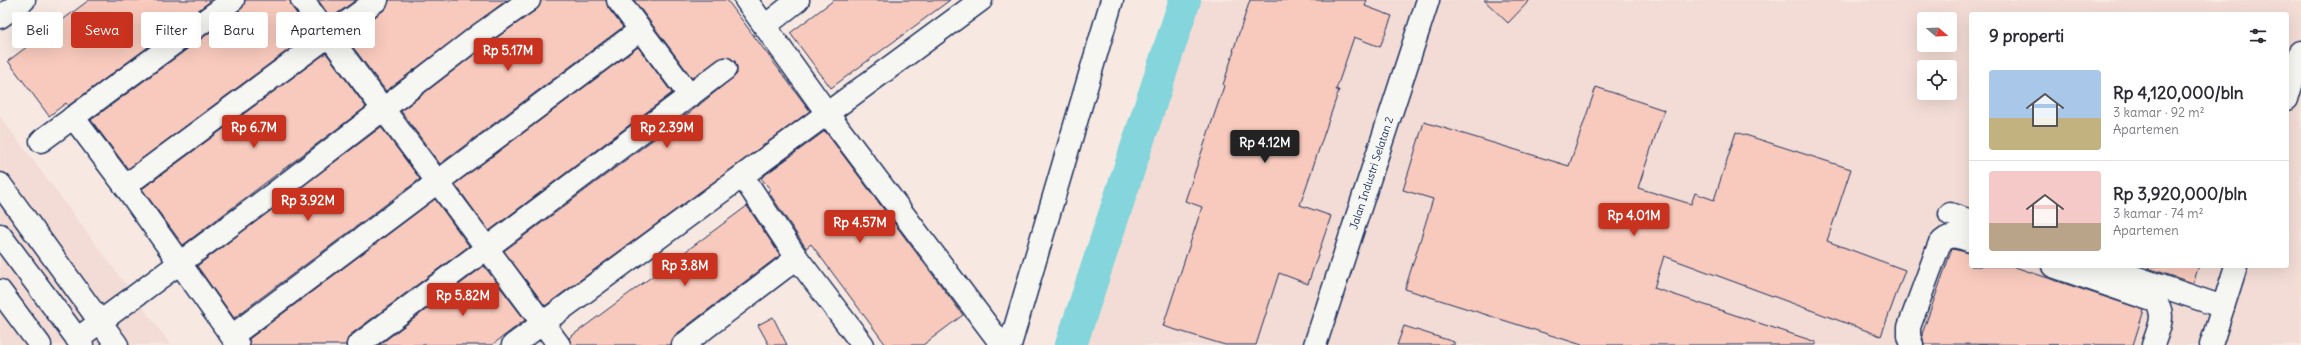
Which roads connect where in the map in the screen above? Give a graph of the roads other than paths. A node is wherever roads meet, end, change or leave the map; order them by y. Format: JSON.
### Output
{"nodes":[{"id":1,"x":24,"y":0,"type":"edge"},
{"id":2,"x":233,"y":0,"type":"edge"},
{"id":3,"x":302,"y":0,"type":"edge"},
{"id":4,"x":377,"y":0,"type":"edge"},
{"id":5,"x":529,"y":0,"type":"edge"},
{"id":6,"x":618,"y":0,"type":"edge"},
{"id":7,"x":746,"y":0,"type":"edge"},
{"id":8,"x":798,"y":0,"type":"edge"},
{"id":9,"x":981,"y":0,"type":"edge"},
{"id":10,"x":1112,"y":0,"type":"edge"},
{"id":11,"x":1428,"y":0,"type":"edge"},
{"id":12,"x":311,"y":12,"type":"edge"},
{"id":13,"x":361,"y":12,"type":"edge"},
{"id":14,"x":0,"y":17,"type":"edge"},
{"id":15,"x":765,"y":26,"type":"junction"},
{"id":16,"x":640,"y":30,"type":"junction"},
{"id":17,"x":313,"y":48,"type":"edge"},
{"id":18,"x":338,"y":48,"type":"edge"},
{"id":19,"x":2301,"y":52,"type":"edge"},
{"id":20,"x":726,"y":69,"type":"dead end"},
{"id":21,"x":2289,"y":92,"type":"edge"},
{"id":22,"x":690,"y":96,"type":"junction"},
{"id":23,"x":384,"y":110,"type":"junction"},
{"id":24,"x":827,"y":112,"type":"junction"},
{"id":25,"x":73,"y":118,"type":"junction"},
{"id":26,"x":41,"y":141,"type":"dead end"},
{"id":27,"x":743,"y":177,"type":"junction"},
{"id":28,"x":438,"y":183,"type":"junction"},
{"id":29,"x":0,"y":184,"type":"edge"},
{"id":30,"x":125,"y":186,"type":"junction"},
{"id":31,"x":1950,"y":214,"type":"dead end"},
{"id":32,"x":1969,"y":220,"type":"edge"},
{"id":33,"x":0,"y":235,"type":"edge"},
{"id":34,"x":1969,"y":241,"type":"edge"},
{"id":35,"x":488,"y":249,"type":"junction"},
{"id":36,"x":797,"y":258,"type":"junction"},
{"id":37,"x":56,"y":261,"type":"junction"},
{"id":38,"x":179,"y":263,"type":"junction"},
{"id":39,"x":2059,"y":268,"type":"edge"},
{"id":40,"x":2108,"y":268,"type":"edge"},
{"id":41,"x":2235,"y":268,"type":"edge"},
{"id":42,"x":33,"y":280,"type":"junction"},
{"id":43,"x":4,"y":296,"type":"edge"},
{"id":44,"x":2223,"y":307,"type":"junction"},
{"id":45,"x":100,"y":322,"type":"junction"},
{"id":46,"x":542,"y":323,"type":"junction"},
{"id":47,"x":235,"y":341,"type":"edge"},
{"id":48,"x":80,"y":342,"type":"edge"},
{"id":49,"x":40,"y":345,"type":"edge"},
{"id":50,"x":117,"y":345,"type":"edge"},
{"id":51,"x":358,"y":345,"type":"edge"},
{"id":52,"x":513,"y":345,"type":"edge"},
{"id":53,"x":559,"y":345,"type":"edge"},
{"id":54,"x":684,"y":345,"type":"edge"},
{"id":55,"x":862,"y":345,"type":"edge"},
{"id":56,"x":1002,"y":345,"type":"edge"},
{"id":57,"x":1010,"y":345,"type":"edge"},
{"id":58,"x":1315,"y":345,"type":"edge"},
{"id":59,"x":1912,"y":345,"type":"edge"},
{"id":60,"x":2153,"y":345,"type":"edge"},
{"id":61,"x":2211,"y":345,"type":"edge"}],
"edges":[{"from":1,"to":14,"type":"street"},
{"from":2,"to":25,"type":"street"},
{"from":3,"to":12,"type":"street"},
{"from":4,"to":13,"type":"street"},
{"from":5,"to":23,"type":"street"},
{"from":6,"to":16,"type":"street"},
{"from":7,"to":15,"type":"street"},
{"from":8,"to":15,"type":"street"},
{"from":9,"to":24,"type":"street"},
{"from":10,"to":57,"type":"street"},
{"from":11,"to":58,"type":"street","name":"Jalan Industri Selatan 2"},
{"from":15,"to":24,"type":"street"},
{"from":16,"to":22,"type":"street"},
{"from":16,"to":28,"type":"street"},
{"from":17,"to":30,"type":"street"},
{"from":18,"to":23,"type":"street"},
{"from":19,"to":21,"type":"street"},
{"from":20,"to":22,"type":"street"},
{"from":22,"to":35,"type":"street"},
{"from":23,"to":28,"type":"street"},
{"from":23,"to":38,"type":"street"},
{"from":24,"to":27,"type":"street"},
{"from":24,"to":56,"type":"street"},
{"from":25,"to":26,"type":"street"},
{"from":25,"to":30,"type":"street"},
{"from":27,"to":36,"type":"street"},
{"from":27,"to":46,"type":"street"},
{"from":28,"to":35,"type":"street"},
{"from":28,"to":47,"type":"street"},
{"from":29,"to":37,"type":"street"},
{"from":30,"to":38,"type":"street"},
{"from":31,"to":32,"type":"street"},
{"from":33,"to":42,"type":"street"},
{"from":34,"to":59,"type":"street"},
{"from":35,"to":46,"type":"street"},
{"from":35,"to":51,"type":"street"},
{"from":36,"to":54,"type":"street"},
{"from":36,"to":55,"type":"street"},
{"from":37,"to":42,"type":"street"},
{"from":37,"to":45,"type":"street"},
{"from":38,"to":45,"type":"street"},
{"from":38,"to":47,"type":"street"},
{"from":39,"to":60,"type":"street"},
{"from":40,"to":44,"type":"street"},
{"from":41,"to":44,"type":"street"},
{"from":42,"to":43,"type":"street"},
{"from":42,"to":48,"type":"street"},
{"from":43,"to":49,"type":"street"},
{"from":44,"to":61,"type":"street"},
{"from":45,"to":48,"type":"street"},
{"from":45,"to":50,"type":"street"},
{"from":46,"to":52,"type":"street"},
{"from":46,"to":53,"type":"street"}]}
